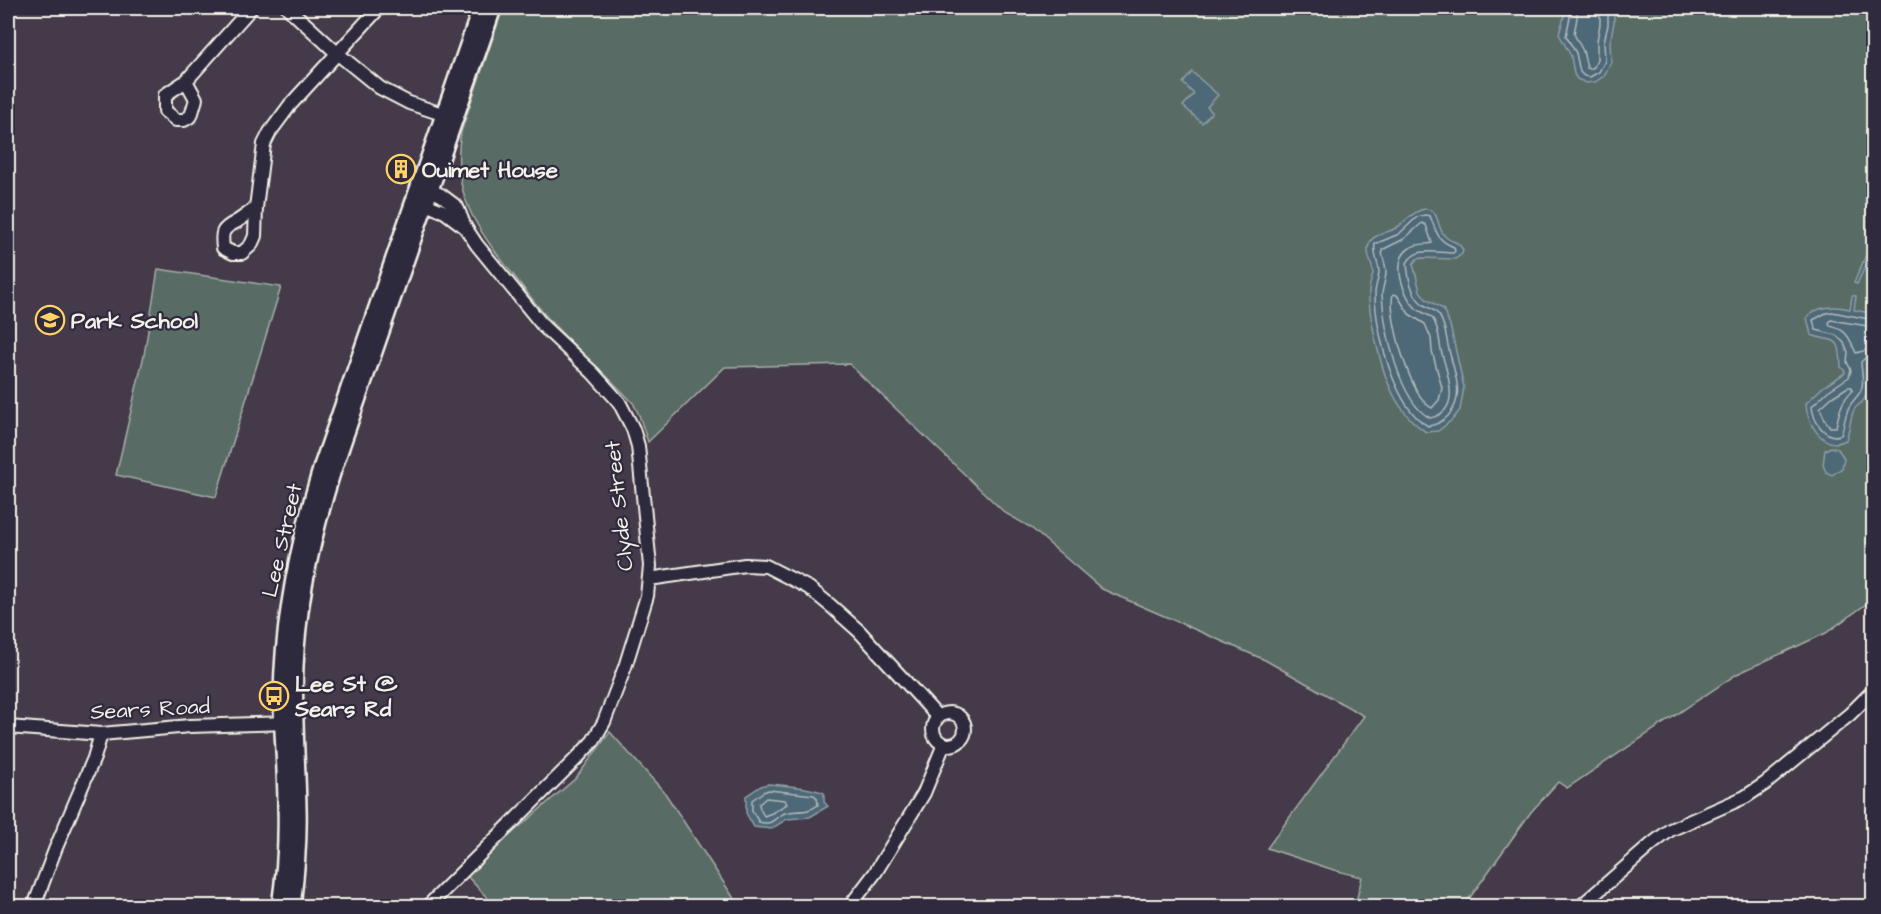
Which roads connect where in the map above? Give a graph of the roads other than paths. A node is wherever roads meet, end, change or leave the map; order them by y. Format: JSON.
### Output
{"nodes":[{"id":1,"x":251,"y":8,"type":"edge"},
{"id":2,"x":288,"y":8,"type":"edge"},
{"id":3,"x":379,"y":8,"type":"edge"},
{"id":4,"x":481,"y":8,"type":"edge"},
{"id":5,"x":493,"y":8,"type":"edge"},
{"id":6,"x":338,"y":54,"type":"junction"},
{"id":7,"x":186,"y":81,"type":"dead end"},
{"id":8,"x":449,"y":116,"type":"junction"},
{"id":9,"x":422,"y":194,"type":"junction"},
{"id":10,"x":256,"y":208,"type":"dead end"},
{"id":11,"x":649,"y":579,"type":"junction"},
{"id":12,"x":1874,"y":690,"type":"edge"},
{"id":13,"x":938,"y":717,"type":"junction"},
{"id":14,"x":289,"y":723,"type":"junction"},
{"id":15,"x":8,"y":727,"type":"edge"},
{"id":16,"x":101,"y":734,"type":"junction"},
{"id":17,"x":944,"y":744,"type":"junction"},
{"id":18,"x":34,"y":906,"type":"edge"},
{"id":19,"x":280,"y":906,"type":"edge"},
{"id":20,"x":292,"y":906,"type":"edge"},
{"id":21,"x":428,"y":906,"type":"edge"},
{"id":22,"x":850,"y":906,"type":"edge"},
{"id":23,"x":1581,"y":906,"type":"edge"}],
"edges":[{"from":1,"to":7,"type":"street"},
{"from":2,"to":6,"type":"street"},
{"from":3,"to":6,"type":"street"},
{"from":4,"to":8,"type":"main road"},
{"from":5,"to":8,"type":"main road"},
{"from":6,"to":8,"type":"street"},
{"from":6,"to":10,"type":"street"},
{"from":8,"to":9,"type":"main road"},
{"from":9,"to":11,"type":"street","name":"Clyde Street"},
{"from":9,"to":14,"type":"main road","name":"Lee Street"},
{"from":11,"to":13,"type":"street"},
{"from":11,"to":21,"type":"street","name":"Clyde Street"},
{"from":12,"to":23,"type":"street"},
{"from":13,"to":17,"type":"street"},
{"from":13,"to":17,"type":"street"},
{"from":14,"to":16,"type":"street","name":"Sears Road"},
{"from":14,"to":19,"type":"main road","name":"Lee Street"},
{"from":14,"to":20,"type":"main road","name":"Lee Street"},
{"from":15,"to":16,"type":"street","name":"Sears Road"},
{"from":16,"to":18,"type":"street"},
{"from":17,"to":22,"type":"street"}]}
